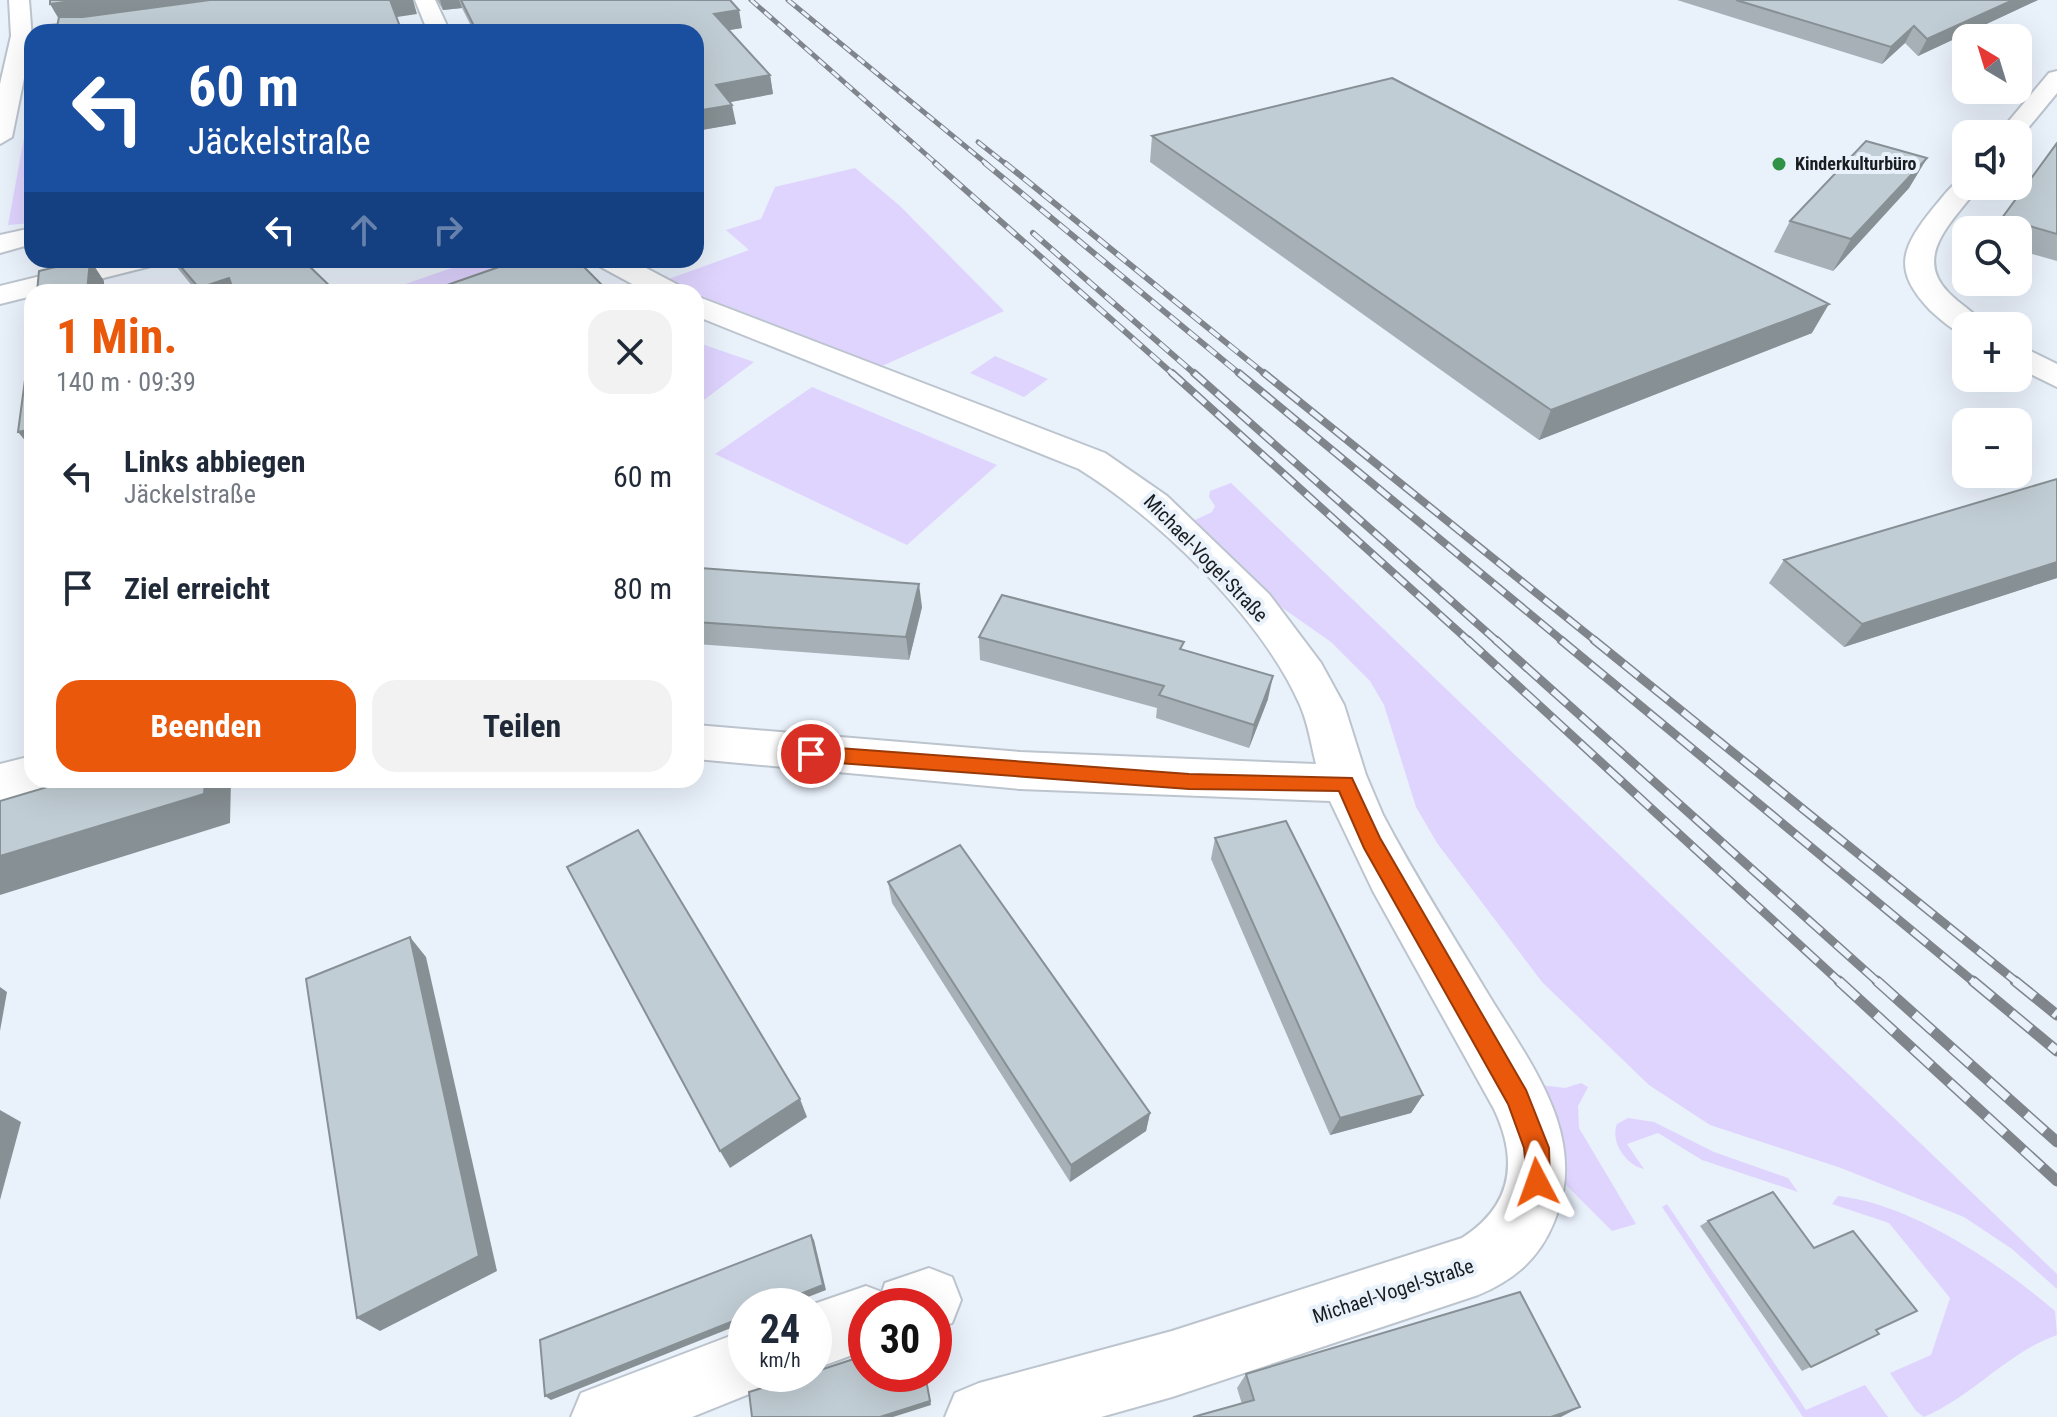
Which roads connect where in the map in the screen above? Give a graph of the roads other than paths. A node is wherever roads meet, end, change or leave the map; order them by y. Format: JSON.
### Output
{"nodes":[{"id":1,"x":19,"y":0,"type":"edge"},
{"id":2,"x":425,"y":0,"type":"edge"},
{"id":3,"x":135,"y":20,"type":"edge"},
{"id":4,"x":106,"y":24,"type":"edge"},
{"id":5,"x":436,"y":24,"type":"edge"},
{"id":6,"x":18,"y":36,"type":"edge"},
{"id":7,"x":2057,"y":78,"type":"edge"},
{"id":8,"x":2022,"y":120,"type":"edge"},
{"id":9,"x":24,"y":126,"type":"edge"},
{"id":10,"x":1,"y":133,"type":"edge"},
{"id":11,"x":1955,"y":200,"type":"edge"},
{"id":12,"x":24,"y":238,"type":"edge"},
{"id":13,"x":0,"y":244,"type":"edge"},
{"id":14,"x":109,"y":268,"type":"edge"},
{"id":15,"x":624,"y":268,"type":"edge"},
{"id":16,"x":44,"y":284,"type":"edge"},
{"id":17,"x":654,"y":284,"type":"edge"},
{"id":18,"x":24,"y":289,"type":"edge"},
{"id":19,"x":0,"y":295,"type":"edge"},
{"id":20,"x":704,"y":308,"type":"edge"},
{"id":21,"x":1953,"y":312,"type":"edge"},
{"id":22,"x":2032,"y":363,"type":"edge"},
{"id":23,"x":2057,"y":377,"type":"edge"},
{"id":24,"x":704,"y":743,"type":"edge"},
{"id":25,"x":24,"y":776,"type":"edge"},
{"id":26,"x":0,"y":783,"type":"edge"},
{"id":27,"x":1345,"y":783,"type":"junction"},
{"id":28,"x":728,"y":1370,"type":"edge"},
{"id":29,"x":605,"y":1417,"type":"edge"},
{"id":30,"x":979,"y":1417,"type":"edge"}],
"edges":[{"from":1,"to":6,"type":"street"},
{"from":2,"to":5,"type":"street"},
{"from":3,"to":4,"type":"street"},
{"from":6,"to":10,"type":"street"},
{"from":7,"to":8,"type":"street"},
{"from":9,"to":10,"type":"street"},
{"from":11,"to":21,"type":"street"},
{"from":12,"to":13,"type":"street"},
{"from":14,"to":16,"type":"street"},
{"from":15,"to":17,"type":"street"},
{"from":18,"to":19,"type":"street"},
{"from":20,"to":27,"type":"street","name":"Michael-Vogel-Straße"},
{"from":22,"to":23,"type":"street"},
{"from":24,"to":27,"type":"street"},
{"from":25,"to":26,"type":"street"},
{"from":27,"to":30,"type":"street","name":"Michael-Vogel-Straße"},
{"from":28,"to":29,"type":"street"}]}
